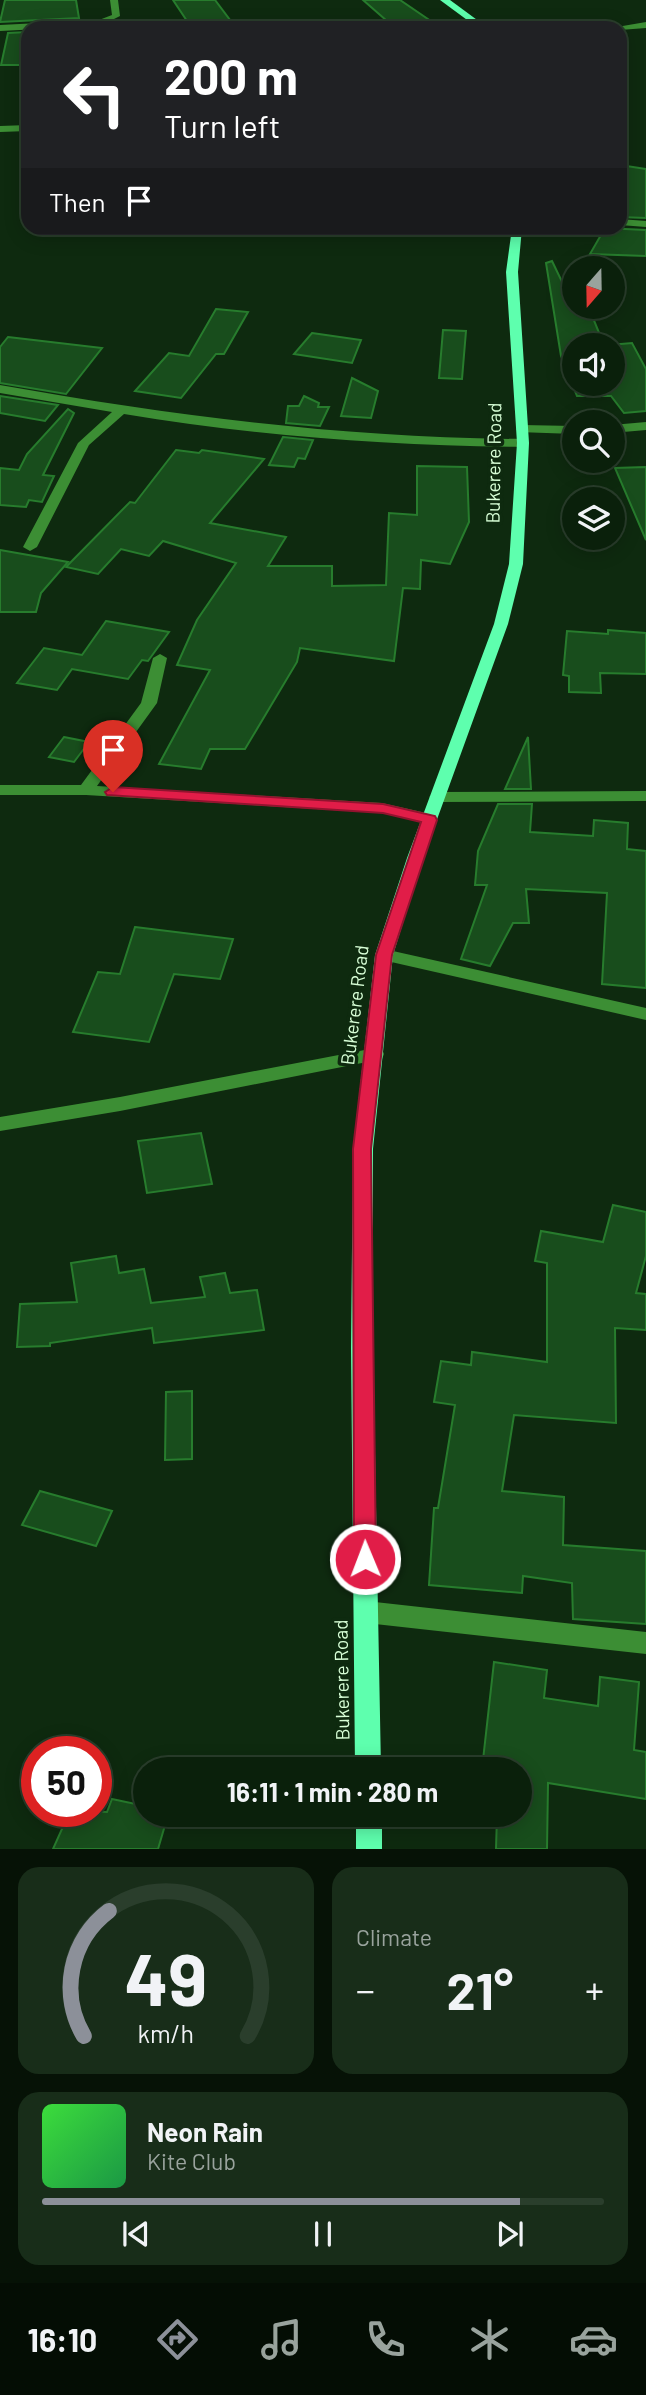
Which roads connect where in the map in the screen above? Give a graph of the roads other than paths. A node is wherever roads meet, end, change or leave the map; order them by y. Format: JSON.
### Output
{"nodes":[{"id":1,"x":114,"y":0,"type":"edge"},
{"id":2,"x":444,"y":0,"type":"edge"},
{"id":3,"x":105,"y":21,"type":"edge"},
{"id":4,"x":474,"y":21,"type":"edge"},
{"id":5,"x":646,"y":25,"type":"edge"},
{"id":6,"x":21,"y":27,"type":"edge"},
{"id":7,"x":627,"y":27,"type":"edge"},
{"id":8,"x":0,"y":28,"type":"edge"},
{"id":9,"x":21,"y":128,"type":"edge"},
{"id":10,"x":0,"y":129,"type":"edge"},
{"id":11,"x":627,"y":223,"type":"edge"},
{"id":12,"x":646,"y":224,"type":"edge"},
{"id":13,"x":516,"y":235,"type":"edge"},
{"id":14,"x":0,"y":389,"type":"edge"},
{"id":15,"x":120,"y":411,"type":"junction"},
{"id":16,"x":646,"y":426,"type":"edge"},
{"id":17,"x":625,"y":428,"type":"edge"},
{"id":18,"x":562,"y":431,"type":"edge"},
{"id":19,"x":522,"y":436,"type":"junction"},
{"id":20,"x":30,"y":547,"type":"dead end"},
{"id":21,"x":160,"y":658,"type":"dead end"},
{"id":22,"x":0,"y":790,"type":"edge"},
{"id":23,"x":86,"y":790,"type":"junction"},
{"id":24,"x":646,"y":796,"type":"edge"},
{"id":25,"x":437,"y":797,"type":"junction"},
{"id":26,"x":429,"y":820,"type":"junction"},
{"id":27,"x":384,"y":955,"type":"junction"},
{"id":28,"x":646,"y":1014,"type":"edge"},
{"id":29,"x":375,"y":1054,"type":"junction"},
{"id":30,"x":0,"y":1124,"type":"edge"},
{"id":31,"x":366,"y":1612,"type":"junction"},
{"id":32,"x":646,"y":1643,"type":"edge"},
{"id":33,"x":368,"y":1757,"type":"edge"},
{"id":34,"x":369,"y":1827,"type":"edge"},
{"id":35,"x":369,"y":1849,"type":"edge"}],
"edges":[{"from":1,"to":3,"type":"street"},
{"from":2,"to":4,"type":"main road"},
{"from":5,"to":7,"type":"street"},
{"from":6,"to":8,"type":"street"},
{"from":9,"to":10,"type":"street"},
{"from":11,"to":12,"type":"street"},
{"from":13,"to":19,"type":"main road","name":"Bukerere Road"},
{"from":14,"to":15,"type":"street"},
{"from":15,"to":19,"type":"street"},
{"from":15,"to":20,"type":"street"},
{"from":16,"to":17,"type":"street"},
{"from":18,"to":19,"type":"street"},
{"from":19,"to":25,"type":"main road","name":"Bukerere Road"},
{"from":21,"to":23,"type":"street"},
{"from":22,"to":23,"type":"street"},
{"from":23,"to":26,"type":"street"},
{"from":24,"to":25,"type":"street"},
{"from":25,"to":26,"type":"main road","name":"Bukerere Road"},
{"from":26,"to":27,"type":"main road","name":"Bukerere Road"},
{"from":27,"to":28,"type":"street"},
{"from":27,"to":29,"type":"main road","name":"Bukerere Road"},
{"from":29,"to":30,"type":"street"},
{"from":29,"to":31,"type":"main road","name":"Bukerere Road"},
{"from":31,"to":32,"type":"street"},
{"from":31,"to":33,"type":"main road","name":"Bukerere Road"},
{"from":34,"to":35,"type":"main road"}]}
